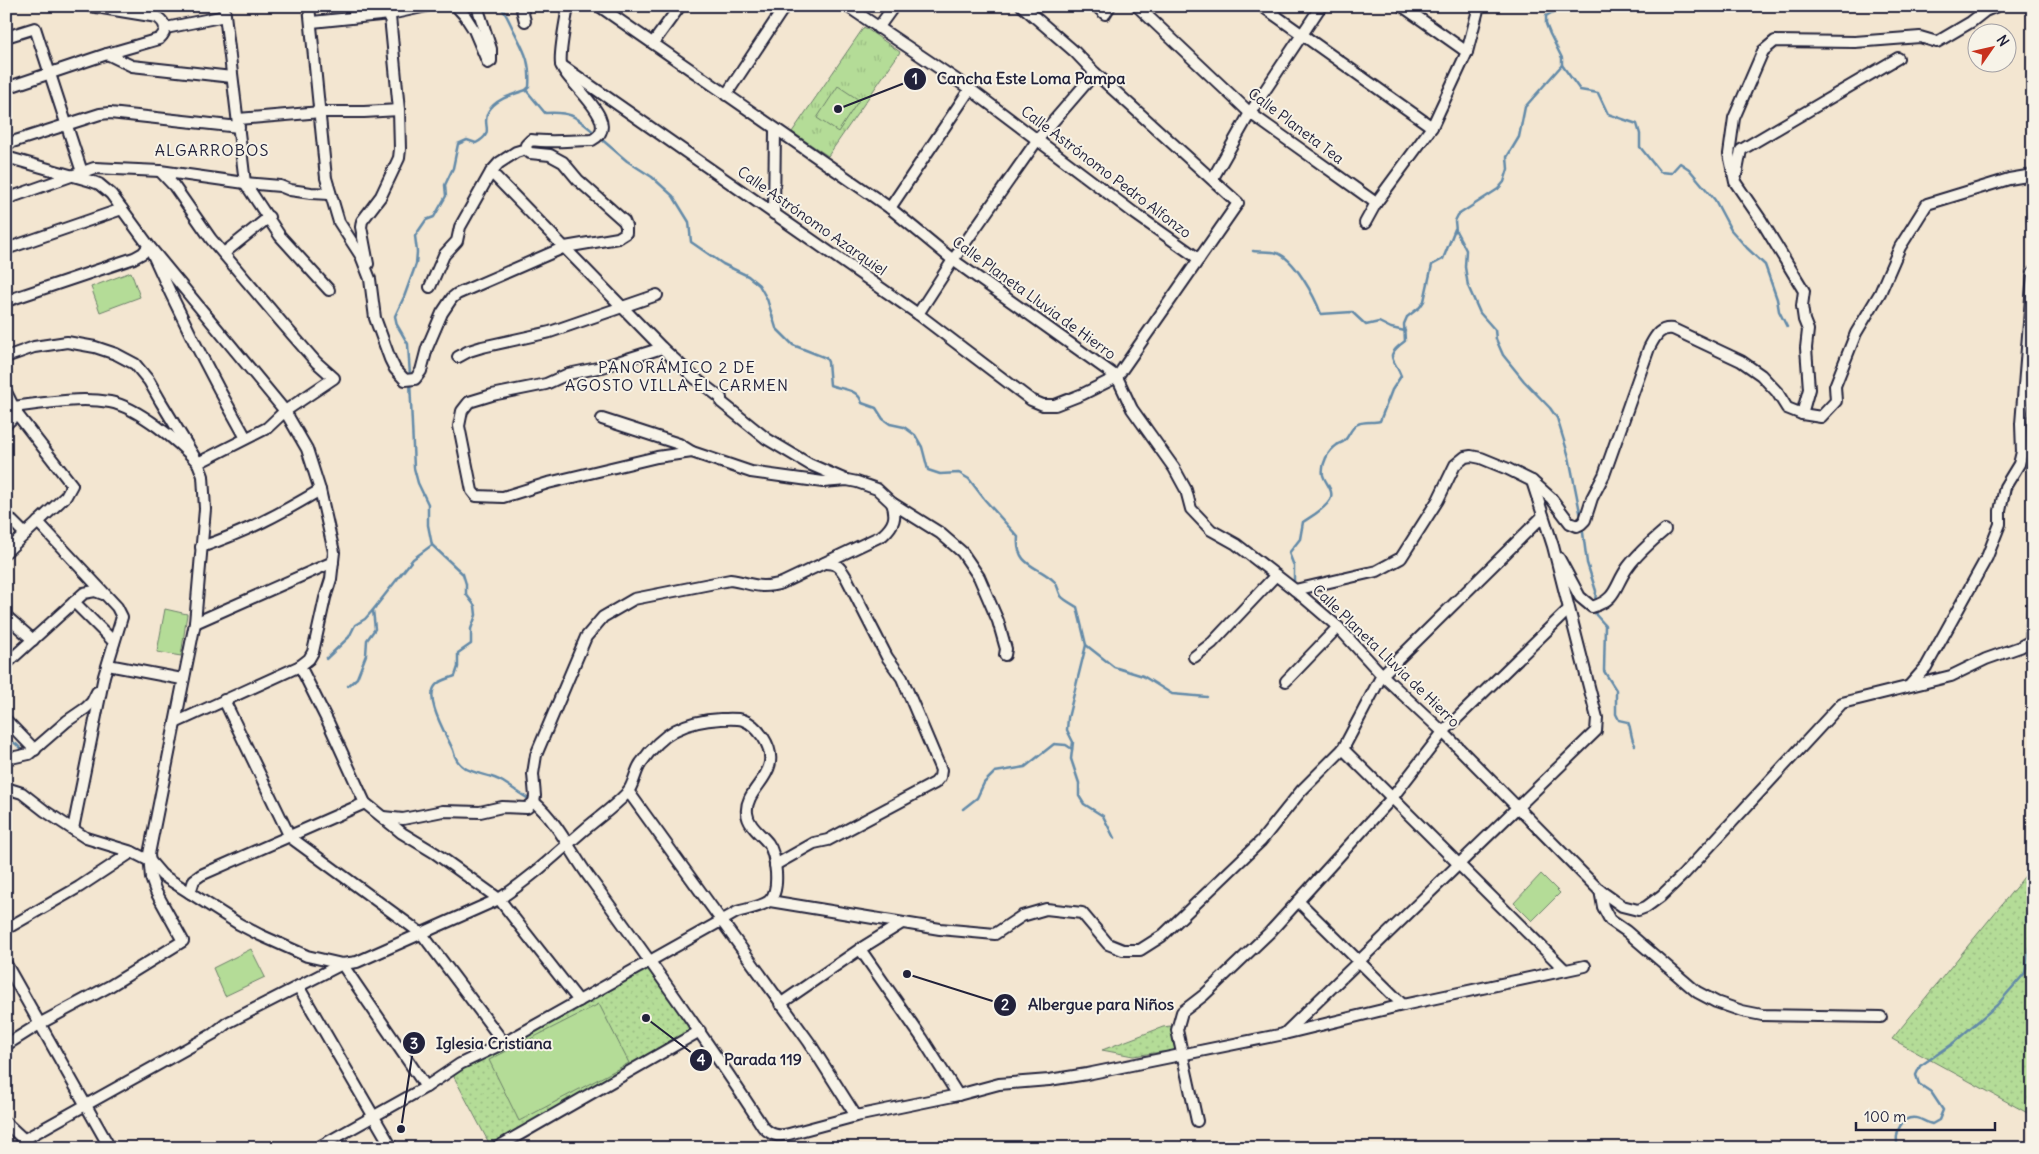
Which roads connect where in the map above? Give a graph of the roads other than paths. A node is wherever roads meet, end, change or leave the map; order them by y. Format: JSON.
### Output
{"nodes":[{"id":1,"x":90,"y":6,"type":"edge"},
{"id":2,"x":309,"y":6,"type":"edge"},
{"id":3,"x":427,"y":6,"type":"edge"},
{"id":4,"x":456,"y":6,"type":"edge"},
{"id":5,"x":476,"y":6,"type":"edge"},
{"id":6,"x":520,"y":6,"type":"edge"},
{"id":7,"x":568,"y":6,"type":"edge"},
{"id":8,"x":599,"y":6,"type":"edge"},
{"id":9,"x":680,"y":6,"type":"edge"},
{"id":10,"x":784,"y":6,"type":"edge"},
{"id":11,"x":847,"y":6,"type":"edge"},
{"id":12,"x":894,"y":6,"type":"edge"},
{"id":13,"x":1022,"y":6,"type":"edge"},
{"id":14,"x":1096,"y":6,"type":"edge"},
{"id":15,"x":1137,"y":6,"type":"edge"},
{"id":16,"x":1262,"y":6,"type":"edge"},
{"id":17,"x":1321,"y":6,"type":"edge"},
{"id":18,"x":1402,"y":6,"type":"edge"},
{"id":19,"x":1479,"y":6,"type":"edge"},
{"id":20,"x":1997,"y":6,"type":"edge"},
{"id":21,"x":125,"y":9,"type":"edge"},
{"id":22,"x":389,"y":10,"type":"edge"},
{"id":23,"x":1108,"y":10,"type":"edge"},
{"id":24,"x":224,"y":11,"type":"edge"},
{"id":25,"x":524,"y":21,"type":"dead end"},
{"id":26,"x":312,"y":22,"type":"junction"},
{"id":27,"x":166,"y":28,"type":"junction"},
{"id":28,"x":878,"y":28,"type":"junction"},
{"id":29,"x":1302,"y":35,"type":"junction"},
{"id":30,"x":6,"y":36,"type":"edge"},
{"id":31,"x":653,"y":43,"type":"junction"},
{"id":32,"x":1467,"y":52,"type":"junction"},
{"id":33,"x":107,"y":54,"type":"junction"},
{"id":34,"x":1898,"y":58,"type":"dead end"},
{"id":35,"x":561,"y":65,"type":"junction"},
{"id":36,"x":1095,"y":73,"type":"junction"},
{"id":37,"x":50,"y":74,"type":"junction"},
{"id":38,"x":232,"y":77,"type":"junction"},
{"id":39,"x":6,"y":88,"type":"edge"},
{"id":40,"x":970,"y":89,"type":"junction"},
{"id":41,"x":726,"y":95,"type":"junction"},
{"id":42,"x":399,"y":110,"type":"junction"},
{"id":43,"x":321,"y":112,"type":"junction"},
{"id":44,"x":1250,"y":113,"type":"junction"},
{"id":45,"x":238,"y":123,"type":"junction"},
{"id":46,"x":67,"y":124,"type":"junction"},
{"id":47,"x":1432,"y":127,"type":"junction"},
{"id":48,"x":775,"y":130,"type":"junction"},
{"id":49,"x":1038,"y":140,"type":"junction"},
{"id":50,"x":6,"y":144,"type":"edge"},
{"id":51,"x":526,"y":149,"type":"junction"},
{"id":52,"x":6,"y":156,"type":"edge"},
{"id":53,"x":160,"y":171,"type":"junction"},
{"id":54,"x":491,"y":172,"type":"junction"},
{"id":55,"x":78,"y":173,"type":"junction"},
{"id":56,"x":2033,"y":175,"type":"edge"},
{"id":57,"x":1213,"y":178,"type":"junction"},
{"id":58,"x":1734,"y":182,"type":"junction"},
{"id":59,"x":245,"y":183,"type":"junction"},
{"id":60,"x":330,"y":194,"type":"junction"},
{"id":61,"x":6,"y":199,"type":"edge"},
{"id":62,"x":1376,"y":203,"type":"junction"},
{"id":63,"x":890,"y":208,"type":"junction"},
{"id":64,"x":122,"y":209,"type":"junction"},
{"id":65,"x":774,"y":214,"type":"junction"},
{"id":66,"x":269,"y":217,"type":"junction"},
{"id":67,"x":1365,"y":224,"type":"dead end"},
{"id":68,"x":149,"y":246,"type":"junction"},
{"id":69,"x":565,"y":247,"type":"junction"},
{"id":70,"x":6,"y":249,"type":"edge"},
{"id":71,"x":224,"y":253,"type":"junction"},
{"id":72,"x":1199,"y":259,"type":"junction"},
{"id":73,"x":954,"y":260,"type":"junction"},
{"id":74,"x":2033,"y":272,"type":"edge"},
{"id":75,"x":370,"y":279,"type":"junction"},
{"id":76,"x":430,"y":287,"type":"dead end"},
{"id":77,"x":329,"y":290,"type":"dead end"},
{"id":78,"x":657,"y":294,"type":"dead end"},
{"id":79,"x":6,"y":301,"type":"edge"},
{"id":80,"x":622,"y":308,"type":"junction"},
{"id":81,"x":918,"y":314,"type":"junction"},
{"id":82,"x":662,"y":348,"type":"junction"},
{"id":83,"x":6,"y":357,"type":"edge"},
{"id":84,"x":458,"y":357,"type":"dead end"},
{"id":85,"x":1117,"y":377,"type":"junction"},
{"id":86,"x":6,"y":392,"type":"edge"},
{"id":87,"x":15,"y":410,"type":"junction"},
{"id":88,"x":285,"y":411,"type":"junction"},
{"id":89,"x":1802,"y":414,"type":"junction"},
{"id":90,"x":602,"y":419,"type":"dead end"},
{"id":91,"x":6,"y":424,"type":"edge"},
{"id":92,"x":246,"y":438,"type":"junction"},
{"id":93,"x":692,"y":452,"type":"junction"},
{"id":94,"x":198,"y":463,"type":"junction"},
{"id":95,"x":847,"y":480,"type":"junction"},
{"id":96,"x":1532,"y":481,"type":"junction"},
{"id":97,"x":320,"y":490,"type":"junction"},
{"id":98,"x":892,"y":503,"type":"junction"},
{"id":99,"x":6,"y":515,"type":"edge"},
{"id":100,"x":1543,"y":516,"type":"junction"},
{"id":101,"x":38,"y":522,"type":"junction"},
{"id":102,"x":1665,"y":530,"type":"dead end"},
{"id":103,"x":26,"y":534,"type":"junction"},
{"id":104,"x":1553,"y":546,"type":"junction"},
{"id":105,"x":202,"y":547,"type":"junction"},
{"id":106,"x":6,"y":552,"type":"edge"},
{"id":107,"x":333,"y":562,"type":"junction"},
{"id":108,"x":824,"y":563,"type":"junction"},
{"id":109,"x":1276,"y":576,"type":"junction"},
{"id":110,"x":1295,"y":590,"type":"junction"},
{"id":111,"x":104,"y":594,"type":"junction"},
{"id":112,"x":74,"y":602,"type":"junction"},
{"id":113,"x":2033,"y":603,"type":"edge"},
{"id":114,"x":1568,"y":610,"type":"junction"},
{"id":115,"x":6,"y":616,"type":"edge"},
{"id":116,"x":194,"y":622,"type":"junction"},
{"id":117,"x":1338,"y":627,"type":"junction"},
{"id":118,"x":33,"y":640,"type":"junction"},
{"id":119,"x":2032,"y":640,"type":"edge"},
{"id":120,"x":114,"y":642,"type":"junction"},
{"id":121,"x":1005,"y":655,"type":"dead end"},
{"id":122,"x":1194,"y":658,"type":"dead end"},
{"id":123,"x":6,"y":664,"type":"edge"},
{"id":124,"x":108,"y":664,"type":"junction"},
{"id":125,"x":300,"y":666,"type":"junction"},
{"id":126,"x":1382,"y":675,"type":"junction"},
{"id":127,"x":104,"y":676,"type":"junction"},
{"id":128,"x":182,"y":679,"type":"junction"},
{"id":129,"x":1286,"y":681,"type":"dead end"},
{"id":130,"x":1910,"y":685,"type":"junction"},
{"id":131,"x":224,"y":700,"type":"junction"},
{"id":132,"x":6,"y":720,"type":"edge"},
{"id":133,"x":175,"y":723,"type":"junction"},
{"id":134,"x":1443,"y":732,"type":"junction"},
{"id":135,"x":1343,"y":749,"type":"junction"},
{"id":136,"x":35,"y":750,"type":"junction"},
{"id":137,"x":6,"y":759,"type":"edge"},
{"id":138,"x":6,"y":779,"type":"edge"},
{"id":139,"x":6,"y":788,"type":"edge"},
{"id":140,"x":628,"y":792,"type":"junction"},
{"id":141,"x":22,"y":793,"type":"junction"},
{"id":142,"x":1392,"y":798,"type":"junction"},
{"id":143,"x":534,"y":802,"type":"junction"},
{"id":144,"x":365,"y":803,"type":"junction"},
{"id":145,"x":1517,"y":807,"type":"junction"},
{"id":146,"x":383,"y":816,"type":"junction"},
{"id":147,"x":73,"y":830,"type":"junction"},
{"id":148,"x":290,"y":837,"type":"junction"},
{"id":149,"x":568,"y":844,"type":"junction"},
{"id":150,"x":132,"y":852,"type":"junction"},
{"id":151,"x":150,"y":861,"type":"junction"},
{"id":152,"x":1458,"y":864,"type":"junction"},
{"id":153,"x":774,"y":865,"type":"junction"},
{"id":154,"x":1600,"y":890,"type":"junction"},
{"id":155,"x":190,"y":893,"type":"junction"},
{"id":156,"x":499,"y":900,"type":"junction"},
{"id":157,"x":770,"y":901,"type":"junction"},
{"id":158,"x":1298,"y":901,"type":"junction"},
{"id":159,"x":723,"y":921,"type":"junction"},
{"id":160,"x":902,"y":923,"type":"junction"},
{"id":161,"x":6,"y":929,"type":"edge"},
{"id":162,"x":422,"y":934,"type":"junction"},
{"id":163,"x":860,"y":949,"type":"junction"},
{"id":164,"x":1358,"y":961,"type":"junction"},
{"id":165,"x":651,"y":962,"type":"junction"},
{"id":166,"x":6,"y":964,"type":"edge"},
{"id":167,"x":342,"y":964,"type":"junction"},
{"id":168,"x":1585,"y":966,"type":"dead end"},
{"id":169,"x":1565,"y":970,"type":"junction"},
{"id":170,"x":298,"y":986,"type":"junction"},
{"id":171,"x":579,"y":1000,"type":"junction"},
{"id":172,"x":780,"y":1004,"type":"junction"},
{"id":173,"x":1402,"y":1005,"type":"junction"},
{"id":174,"x":1880,"y":1017,"type":"dead end"},
{"id":175,"x":41,"y":1023,"type":"junction"},
{"id":176,"x":700,"y":1031,"type":"junction"},
{"id":177,"x":1284,"y":1034,"type":"junction"},
{"id":178,"x":504,"y":1043,"type":"junction"},
{"id":179,"x":6,"y":1045,"type":"edge"},
{"id":180,"x":1182,"y":1053,"type":"junction"},
{"id":181,"x":426,"y":1087,"type":"junction"},
{"id":182,"x":958,"y":1095,"type":"junction"},
{"id":183,"x":86,"y":1104,"type":"junction"},
{"id":184,"x":374,"y":1115,"type":"junction"},
{"id":185,"x":856,"y":1116,"type":"junction"},
{"id":186,"x":1196,"y":1121,"type":"dead end"},
{"id":187,"x":6,"y":1123,"type":"edge"},
{"id":188,"x":23,"y":1140,"type":"junction"},
{"id":189,"x":33,"y":1148,"type":"edge"},
{"id":190,"x":110,"y":1148,"type":"edge"},
{"id":191,"x":317,"y":1148,"type":"edge"},
{"id":192,"x":392,"y":1148,"type":"edge"},
{"id":193,"x":496,"y":1148,"type":"edge"}],
"edges":[{"from":1,"to":21,"type":"street"},
{"from":2,"to":26,"type":"street"},
{"from":3,"to":22,"type":"street"},
{"from":4,"to":5,"type":"street"},
{"from":6,"to":25,"type":"street"},
{"from":7,"to":35,"type":"street"},
{"from":8,"to":31,"type":"street","name":"Calle Planeta Lluvia de Hierro"},
{"from":9,"to":31,"type":"street"},
{"from":10,"to":41,"type":"street"},
{"from":11,"to":28,"type":"street","name":"Calle Astrónomo Pedro Alfonzo"},
{"from":12,"to":28,"type":"street"},
{"from":13,"to":36,"type":"street"},
{"from":14,"to":23,"type":"street"},
{"from":15,"to":44,"type":"street","name":"Calle Planeta Tea"},
{"from":16,"to":29,"type":"street"},
{"from":17,"to":29,"type":"street"},
{"from":18,"to":32,"type":"street"},
{"from":19,"to":32,"type":"street"},
{"from":20,"to":58,"type":"street"},
{"from":21,"to":27,"type":"street"},
{"from":22,"to":26,"type":"street"},
{"from":22,"to":42,"type":"street"},
{"from":24,"to":27,"type":"street"},
{"from":24,"to":38,"type":"street"},
{"from":26,"to":43,"type":"street"},
{"from":27,"to":33,"type":"street"},
{"from":28,"to":40,"type":"street","name":"Calle Astrónomo Pedro Alfonzo"},
{"from":29,"to":44,"type":"street"},
{"from":29,"to":47,"type":"street"},
{"from":30,"to":37,"type":"street"},
{"from":31,"to":41,"type":"street","name":"Calle Planeta Lluvia de Hierro"},
{"from":32,"to":47,"type":"street"},
{"from":33,"to":37,"type":"street"},
{"from":33,"to":38,"type":"street"},
{"from":34,"to":58,"type":"street"},
{"from":35,"to":51,"type":"street"},
{"from":35,"to":65,"type":"street","name":"Calle Astrónomo Azarquiel"},
{"from":36,"to":49,"type":"street"},
{"from":36,"to":57,"type":"street"},
{"from":37,"to":39,"type":"street"},
{"from":37,"to":46,"type":"street"},
{"from":38,"to":45,"type":"street"},
{"from":40,"to":49,"type":"street","name":"Calle Astrónomo Pedro Alfonzo"},
{"from":40,"to":63,"type":"street"},
{"from":41,"to":48,"type":"street","name":"Calle Planeta Lluvia de Hierro"},
{"from":42,"to":43,"type":"street"},
{"from":42,"to":75,"type":"street"},
{"from":43,"to":45,"type":"street"},
{"from":43,"to":60,"type":"street"},
{"from":44,"to":57,"type":"street"},
{"from":44,"to":62,"type":"street","name":"Calle Planeta Tea"},
{"from":45,"to":46,"type":"street"},
{"from":45,"to":59,"type":"street"},
{"from":46,"to":50,"type":"street"},
{"from":46,"to":55,"type":"street"},
{"from":47,"to":62,"type":"street"},
{"from":48,"to":63,"type":"street","name":"Calle Planeta Lluvia de Hierro"},
{"from":48,"to":65,"type":"street"},
{"from":49,"to":72,"type":"street","name":"Calle Astrónomo Pedro Alfonzo"},
{"from":49,"to":73,"type":"street"},
{"from":51,"to":54,"type":"street"},
{"from":51,"to":69,"type":"street"},
{"from":52,"to":55,"type":"street"},
{"from":53,"to":55,"type":"street"},
{"from":53,"to":59,"type":"street"},
{"from":53,"to":71,"type":"street"},
{"from":54,"to":69,"type":"street"},
{"from":54,"to":76,"type":"street"},
{"from":55,"to":61,"type":"street"},
{"from":55,"to":64,"type":"street"},
{"from":56,"to":89,"type":"street"},
{"from":57,"to":72,"type":"street"},
{"from":58,"to":89,"type":"street"},
{"from":59,"to":60,"type":"street"},
{"from":59,"to":66,"type":"street"},
{"from":60,"to":75,"type":"street"},
{"from":62,"to":67,"type":"street"},
{"from":63,"to":73,"type":"street","name":"Calle Planeta Lluvia de Hierro"},
{"from":64,"to":68,"type":"street"},
{"from":64,"to":70,"type":"street"},
{"from":65,"to":81,"type":"street","name":"Calle Astrónomo Azarquiel"},
{"from":66,"to":71,"type":"street"},
{"from":66,"to":77,"type":"street"},
{"from":68,"to":79,"type":"street"},
{"from":68,"to":88,"type":"street"},
{"from":68,"to":92,"type":"street"},
{"from":69,"to":75,"type":"street"},
{"from":69,"to":80,"type":"street"},
{"from":71,"to":88,"type":"street"},
{"from":72,"to":85,"type":"street"},
{"from":73,"to":81,"type":"street"},
{"from":73,"to":85,"type":"street","name":"Calle Planeta Lluvia de Hierro"},
{"from":74,"to":130,"type":"street"},
{"from":78,"to":80,"type":"street"},
{"from":80,"to":82,"type":"street"},
{"from":80,"to":84,"type":"street"},
{"from":81,"to":85,"type":"street","name":"Calle Astrónomo Azarquiel"},
{"from":82,"to":93,"type":"street"},
{"from":82,"to":95,"type":"street"},
{"from":83,"to":94,"type":"street"},
{"from":85,"to":109,"type":"street","name":"Calle Planeta Lluvia de Hierro"},
{"from":86,"to":87,"type":"street"},
{"from":87,"to":91,"type":"street"},
{"from":87,"to":94,"type":"street"},
{"from":87,"to":101,"type":"street"},
{"from":88,"to":92,"type":"street"},
{"from":88,"to":97,"type":"street"},
{"from":89,"to":96,"type":"street"},
{"from":90,"to":93,"type":"street"},
{"from":92,"to":94,"type":"street"},
{"from":93,"to":95,"type":"street"},
{"from":94,"to":105,"type":"street"},
{"from":95,"to":98,"type":"street"},
{"from":96,"to":100,"type":"street"},
{"from":96,"to":110,"type":"street"},
{"from":97,"to":105,"type":"street"},
{"from":97,"to":107,"type":"street"},
{"from":98,"to":108,"type":"street"},
{"from":98,"to":121,"type":"street"},
{"from":99,"to":103,"type":"street"},
{"from":100,"to":104,"type":"street"},
{"from":100,"to":126,"type":"street"},
{"from":101,"to":103,"type":"street"},
{"from":101,"to":111,"type":"street"},
{"from":102,"to":104,"type":"street"},
{"from":103,"to":106,"type":"street"},
{"from":104,"to":114,"type":"street"},
{"from":105,"to":116,"type":"street"},
{"from":107,"to":116,"type":"street"},
{"from":107,"to":125,"type":"street"},
{"from":108,"to":143,"type":"street"},
{"from":108,"to":153,"type":"street"},
{"from":109,"to":110,"type":"street","name":"Calle Planeta Lluvia de Hierro"},
{"from":109,"to":122,"type":"street"},
{"from":110,"to":117,"type":"street","name":"Calle Planeta Lluvia de Hierro"},
{"from":111,"to":112,"type":"street"},
{"from":111,"to":120,"type":"street"},
{"from":112,"to":118,"type":"street"},
{"from":112,"to":120,"type":"street"},
{"from":113,"to":119,"type":"street"},
{"from":114,"to":134,"type":"street"},
{"from":114,"to":145,"type":"street"},
{"from":115,"to":118,"type":"street"},
{"from":116,"to":128,"type":"street"},
{"from":117,"to":126,"type":"street","name":"Calle Planeta Lluvia de Hierro"},
{"from":117,"to":129,"type":"street"},
{"from":118,"to":123,"type":"street"},
{"from":119,"to":130,"type":"street","name":"Calle Planeta Lluvia de Hierro"},
{"from":120,"to":124,"type":"street"},
{"from":124,"to":127,"type":"street"},
{"from":124,"to":128,"type":"street"},
{"from":125,"to":131,"type":"street"},
{"from":125,"to":144,"type":"street"},
{"from":126,"to":134,"type":"street","name":"Calle Planeta Lluvia de Hierro"},
{"from":126,"to":135,"type":"street"},
{"from":127,"to":136,"type":"street"},
{"from":127,"to":147,"type":"street"},
{"from":128,"to":133,"type":"street"},
{"from":130,"to":154,"type":"street","name":"Calle Planeta Lluvia de Hierro"},
{"from":131,"to":133,"type":"street"},
{"from":131,"to":148,"type":"street"},
{"from":132,"to":136,"type":"street"},
{"from":133,"to":151,"type":"street"},
{"from":134,"to":142,"type":"street"},
{"from":134,"to":145,"type":"street","name":"Calle Planeta Lluvia de Hierro"},
{"from":135,"to":142,"type":"street"},
{"from":135,"to":160,"type":"street"},
{"from":136,"to":137,"type":"street"},
{"from":138,"to":141,"type":"street"},
{"from":139,"to":141,"type":"street"},
{"from":140,"to":149,"type":"street"},
{"from":140,"to":153,"type":"street"},
{"from":140,"to":159,"type":"street"},
{"from":141,"to":147,"type":"street"},
{"from":142,"to":152,"type":"street"},
{"from":142,"to":158,"type":"street"},
{"from":143,"to":146,"type":"street"},
{"from":143,"to":149,"type":"street"},
{"from":144,"to":146,"type":"street"},
{"from":144,"to":148,"type":"street"},
{"from":145,"to":152,"type":"street"},
{"from":145,"to":154,"type":"street","name":"Calle Planeta Lluvia de Hierro"},
{"from":146,"to":156,"type":"street"},
{"from":147,"to":150,"type":"street"},
{"from":148,"to":155,"type":"street"},
{"from":148,"to":162,"type":"street"},
{"from":149,"to":156,"type":"street"},
{"from":149,"to":165,"type":"street"},
{"from":150,"to":151,"type":"street"},
{"from":150,"to":161,"type":"street"},
{"from":151,"to":155,"type":"street"},
{"from":151,"to":175,"type":"street"},
{"from":152,"to":164,"type":"street"},
{"from":152,"to":169,"type":"street"},
{"from":153,"to":157,"type":"street"},
{"from":154,"to":174,"type":"street"},
{"from":155,"to":167,"type":"street"},
{"from":156,"to":162,"type":"street"},
{"from":156,"to":171,"type":"street"},
{"from":157,"to":159,"type":"street"},
{"from":157,"to":160,"type":"street"},
{"from":158,"to":164,"type":"street"},
{"from":158,"to":180,"type":"street"},
{"from":159,"to":165,"type":"street"},
{"from":159,"to":172,"type":"street"},
{"from":160,"to":163,"type":"street"},
{"from":162,"to":167,"type":"street"},
{"from":162,"to":178,"type":"street"},
{"from":163,"to":172,"type":"street"},
{"from":163,"to":182,"type":"street"},
{"from":164,"to":173,"type":"street"},
{"from":164,"to":177,"type":"street"},
{"from":165,"to":171,"type":"street"},
{"from":165,"to":176,"type":"street"},
{"from":166,"to":175,"type":"street"},
{"from":167,"to":170,"type":"street"},
{"from":167,"to":181,"type":"street"},
{"from":168,"to":169,"type":"street"},
{"from":169,"to":173,"type":"street"},
{"from":170,"to":183,"type":"street"},
{"from":170,"to":184,"type":"street"},
{"from":171,"to":178,"type":"street"},
{"from":172,"to":185,"type":"street"},
{"from":173,"to":177,"type":"street"},
{"from":175,"to":179,"type":"street"},
{"from":175,"to":183,"type":"street"},
{"from":176,"to":185,"type":"street"},
{"from":176,"to":193,"type":"street"},
{"from":177,"to":180,"type":"street"},
{"from":178,"to":181,"type":"street"},
{"from":180,"to":182,"type":"street"},
{"from":180,"to":186,"type":"street"},
{"from":181,"to":184,"type":"street"},
{"from":182,"to":185,"type":"street"},
{"from":183,"to":188,"type":"street"},
{"from":183,"to":190,"type":"street"},
{"from":184,"to":191,"type":"street"},
{"from":184,"to":192,"type":"street"},
{"from":187,"to":188,"type":"street"},
{"from":188,"to":189,"type":"street"}]}
